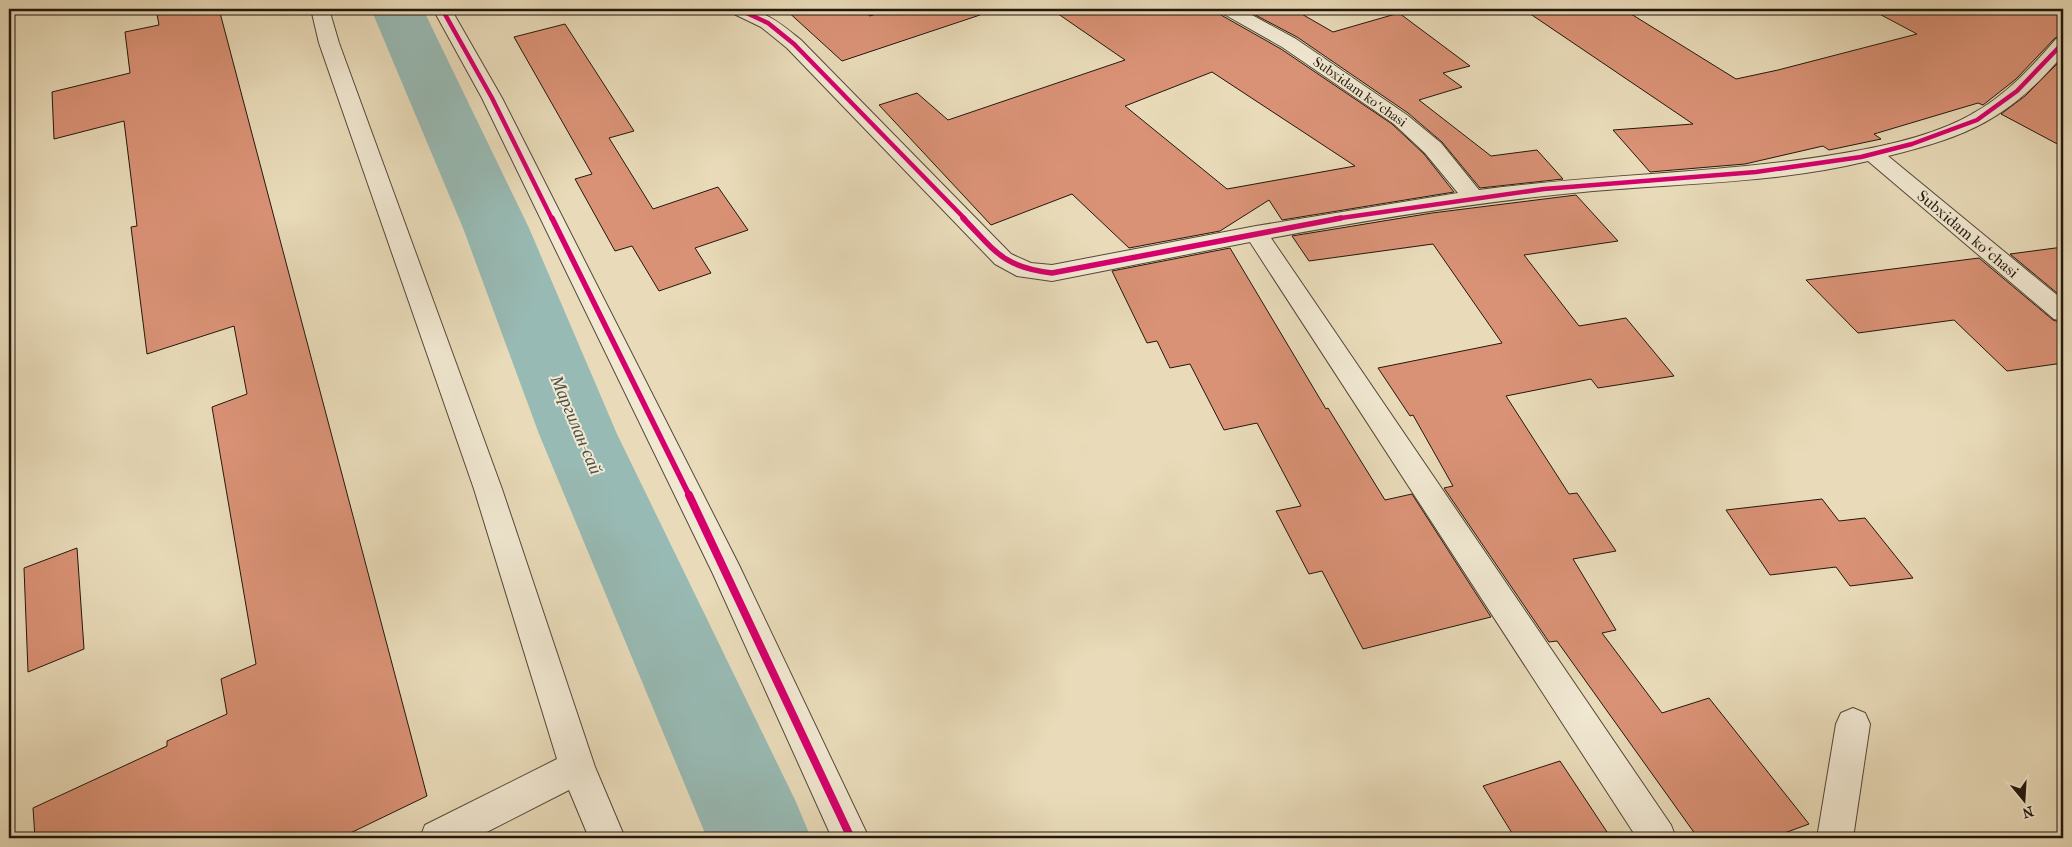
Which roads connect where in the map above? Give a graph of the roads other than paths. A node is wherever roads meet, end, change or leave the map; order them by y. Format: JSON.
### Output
{"nodes":[{"id":1,"x":320,"y":9,"type":"edge"},
{"id":2,"x":442,"y":9,"type":"edge"},
{"id":3,"x":738,"y":9,"type":"edge"},
{"id":4,"x":1228,"y":9,"type":"edge"},
{"id":5,"x":2063,"y":43,"type":"edge"},
{"id":6,"x":1873,"y":154,"type":"junction"},
{"id":7,"x":1473,"y":197,"type":"junction"},
{"id":8,"x":1256,"y":233,"type":"junction"},
{"id":9,"x":2063,"y":313,"type":"edge"},
{"id":10,"x":1853,"y":724,"type":"dead end"},
{"id":11,"x":577,"y":767,"type":"junction"},
{"id":12,"x":438,"y":838,"type":"edge"},
{"id":13,"x":607,"y":838,"type":"edge"},
{"id":14,"x":851,"y":838,"type":"edge"},
{"id":15,"x":1658,"y":838,"type":"edge"},
{"id":16,"x":1835,"y":838,"type":"edge"}],
"edges":[{"from":1,"to":11,"type":"street"},
{"from":2,"to":14,"type":"street"},
{"from":3,"to":8,"type":"street"},
{"from":4,"to":7,"type":"street","name":"Subxidam koʻchasi"},
{"from":5,"to":6,"type":"street"},
{"from":6,"to":7,"type":"street"},
{"from":6,"to":9,"type":"street","name":"Subxidam koʻchasi"},
{"from":7,"to":8,"type":"street"},
{"from":8,"to":15,"type":"street"},
{"from":10,"to":16,"type":"street"},
{"from":11,"to":12,"type":"street"},
{"from":11,"to":13,"type":"street"}]}
